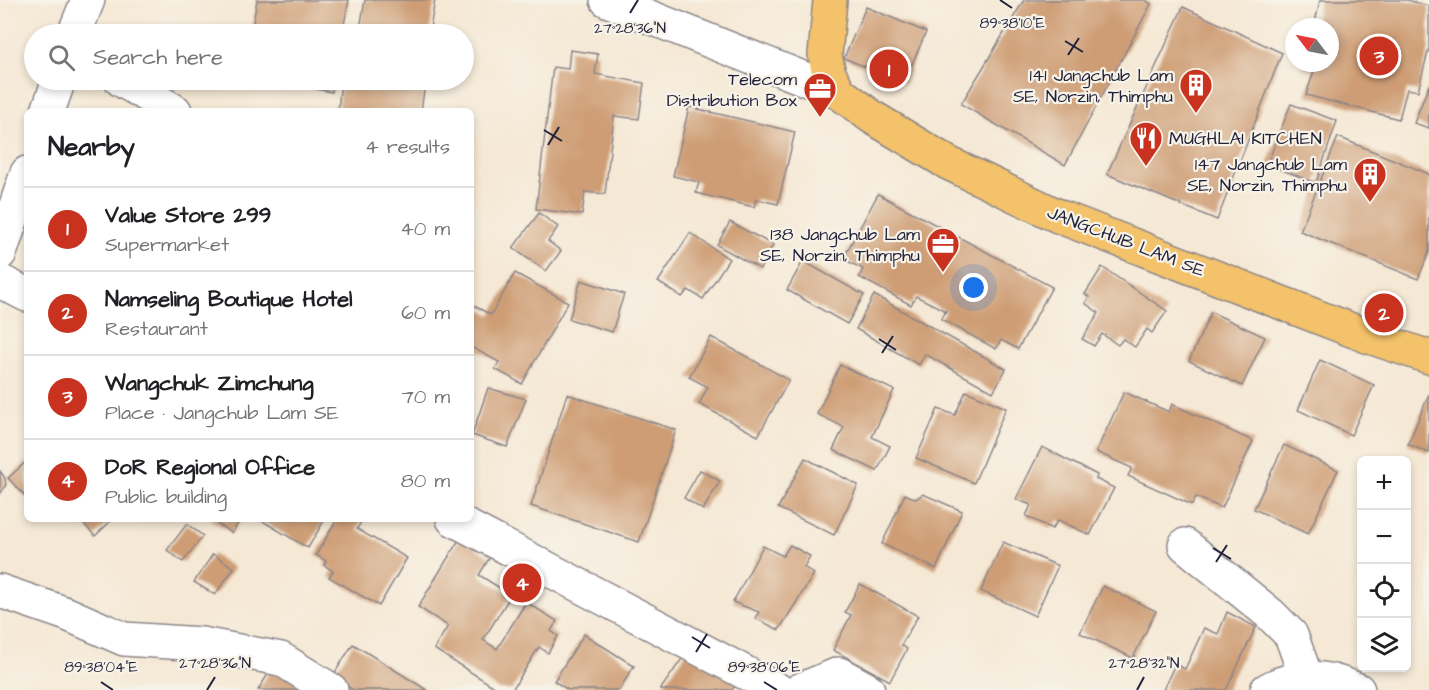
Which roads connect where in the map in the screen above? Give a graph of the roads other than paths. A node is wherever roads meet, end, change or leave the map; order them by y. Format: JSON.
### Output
{"nodes":[{"id":1,"x":88,"y":0,"type":"edge"},
{"id":2,"x":607,"y":0,"type":"edge"},
{"id":3,"x":830,"y":0,"type":"edge"},
{"id":4,"x":78,"y":24,"type":"edge"},
{"id":5,"x":835,"y":83,"type":"junction"},
{"id":6,"x":55,"y":90,"type":"edge"},
{"id":7,"x":139,"y":90,"type":"edge"},
{"id":8,"x":49,"y":108,"type":"edge"},
{"id":9,"x":171,"y":108,"type":"edge"},
{"id":10,"x":24,"y":182,"type":"edge"},
{"id":11,"x":0,"y":253,"type":"edge"},
{"id":12,"x":0,"y":281,"type":"edge"},
{"id":13,"x":24,"y":293,"type":"edge"},
{"id":14,"x":1429,"y":357,"type":"edge"},
{"id":15,"x":459,"y":522,"type":"edge"},
{"id":16,"x":1185,"y":545,"type":"dead end"},
{"id":17,"x":0,"y":591,"type":"edge"},
{"id":18,"x":1306,"y":677,"type":"junction"},
{"id":19,"x":330,"y":690,"type":"edge"},
{"id":20,"x":778,"y":690,"type":"edge"},
{"id":21,"x":800,"y":690,"type":"edge"},
{"id":22,"x":868,"y":690,"type":"edge"},
{"id":23,"x":1267,"y":690,"type":"edge"},
{"id":24,"x":1358,"y":690,"type":"edge"}],
"edges":[{"from":1,"to":4,"type":"street"},
{"from":2,"to":5,"type":"street","name":"JANGCHUB LAM SE"},
{"from":3,"to":5,"type":"main road"},
{"from":5,"to":14,"type":"main road","name":"JANGCHUB LAM SE"},
{"from":6,"to":8,"type":"street"},
{"from":7,"to":9,"type":"street"},
{"from":10,"to":11,"type":"street"},
{"from":12,"to":13,"type":"street"},
{"from":15,"to":20,"type":"street"},
{"from":16,"to":18,"type":"street"},
{"from":17,"to":19,"type":"street"},
{"from":18,"to":23,"type":"street"},
{"from":18,"to":24,"type":"street"},
{"from":21,"to":22,"type":"street"}]}
